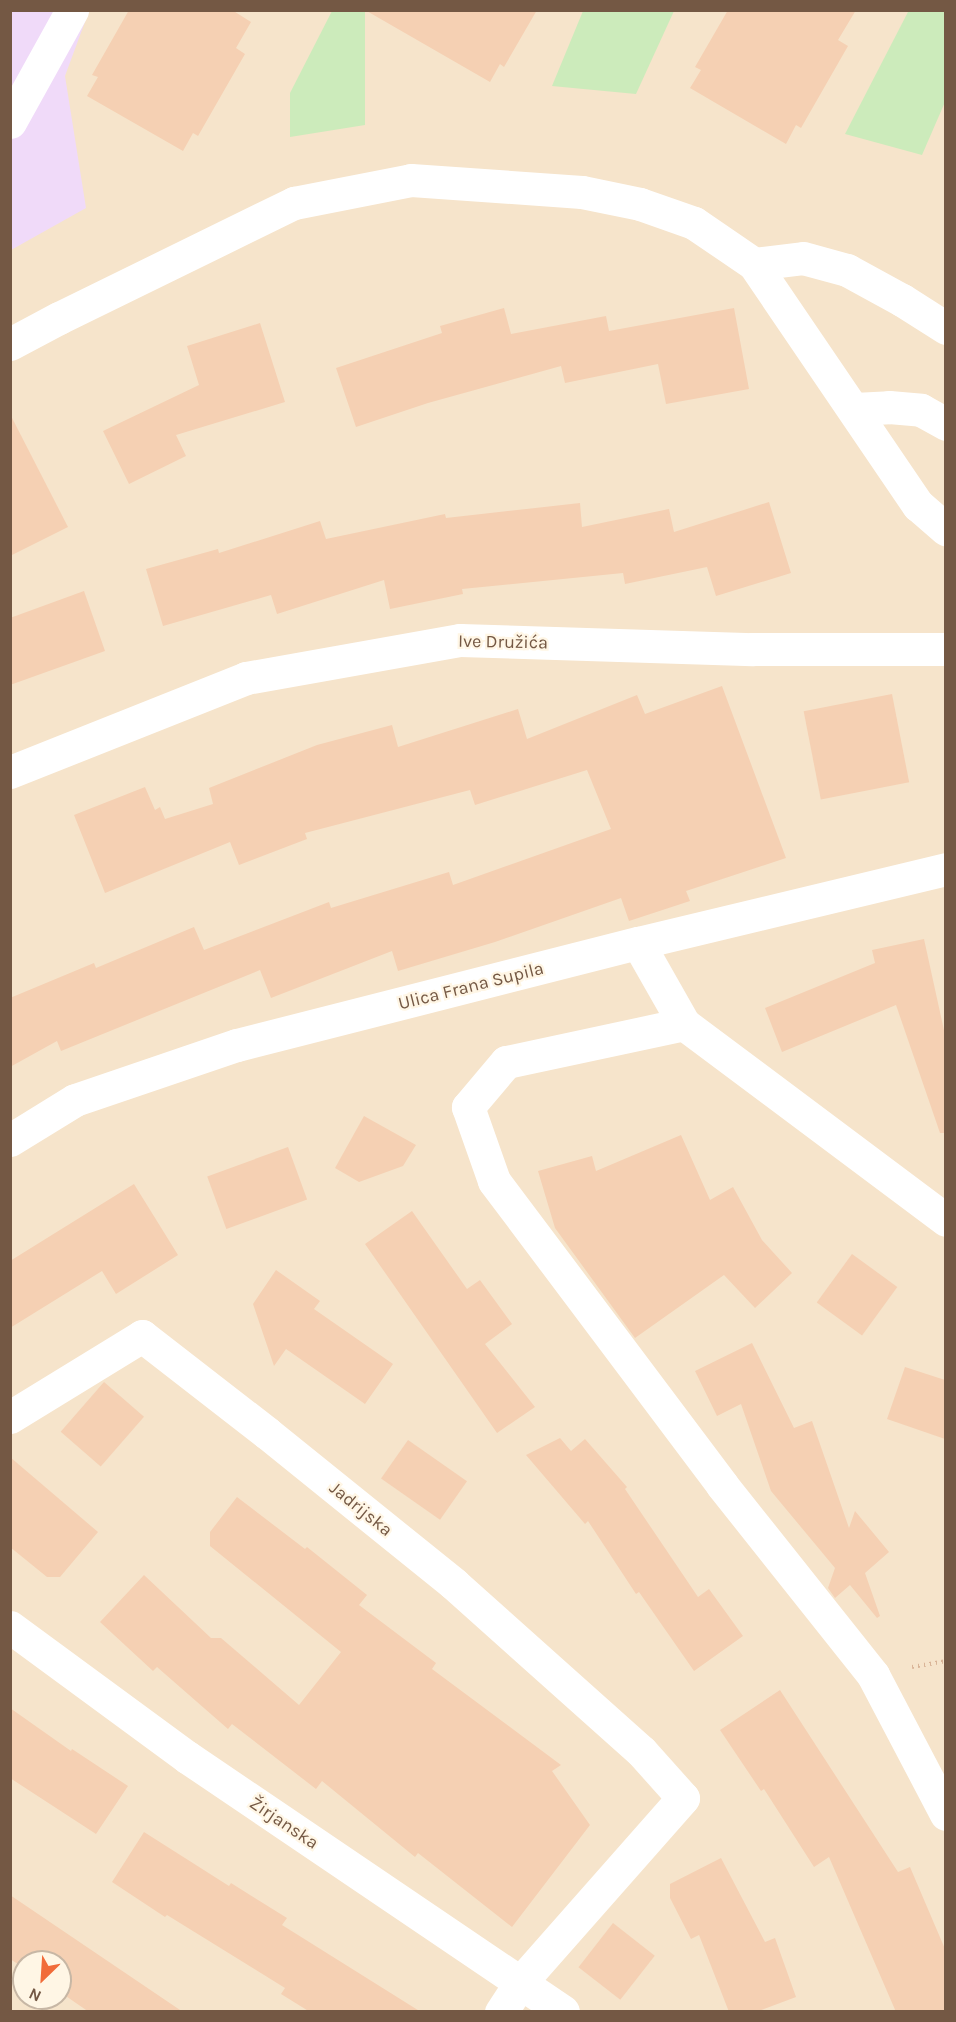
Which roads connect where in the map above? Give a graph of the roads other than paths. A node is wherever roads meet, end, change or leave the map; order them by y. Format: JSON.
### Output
{"nodes":[{"id":1,"x":72,"y":10,"type":"edge"},
{"id":2,"x":10,"y":122,"type":"edge"},
{"id":3,"x":754,"y":264,"type":"junction"},
{"id":4,"x":945,"y":328,"type":"edge"},
{"id":5,"x":10,"y":344,"type":"edge"},
{"id":6,"x":854,"y":409,"type":"junction"},
{"id":7,"x":945,"y":424,"type":"edge"},
{"id":8,"x":945,"y":529,"type":"edge"},
{"id":9,"x":945,"y":649,"type":"edge"},
{"id":10,"x":10,"y":771,"type":"edge"},
{"id":11,"x":945,"y":869,"type":"edge"},
{"id":12,"x":638,"y":943,"type":"junction"},
{"id":13,"x":684,"y":1024,"type":"junction"},
{"id":14,"x":10,"y":1140,"type":"edge"},
{"id":15,"x":945,"y":1220,"type":"edge"},
{"id":16,"x":10,"y":1418,"type":"edge"},
{"id":17,"x":10,"y":1627,"type":"edge"},
{"id":18,"x":945,"y":1814,"type":"edge"},
{"id":19,"x":520,"y":1983,"type":"junction"},
{"id":20,"x":501,"y":2012,"type":"edge"},
{"id":21,"x":563,"y":2012,"type":"edge"}],
"edges":[{"from":1,"to":2,"type":"street"},
{"from":3,"to":4,"type":"street"},
{"from":3,"to":5,"type":"street"},
{"from":3,"to":6,"type":"street"},
{"from":6,"to":7,"type":"street"},
{"from":6,"to":8,"type":"street"},
{"from":9,"to":10,"type":"street","name":"Ive Družića"},
{"from":11,"to":12,"type":"street","name":"Ulica Frana Supila"},
{"from":12,"to":13,"type":"street"},
{"from":12,"to":14,"type":"street","name":"Ulica Frana Supila"},
{"from":13,"to":15,"type":"street"},
{"from":13,"to":18,"type":"street"},
{"from":16,"to":19,"type":"street","name":"Jadrijska"},
{"from":17,"to":19,"type":"street","name":"Žirjanska"},
{"from":19,"to":20,"type":"street"},
{"from":19,"to":21,"type":"street","name":"Žirjanska"}]}
